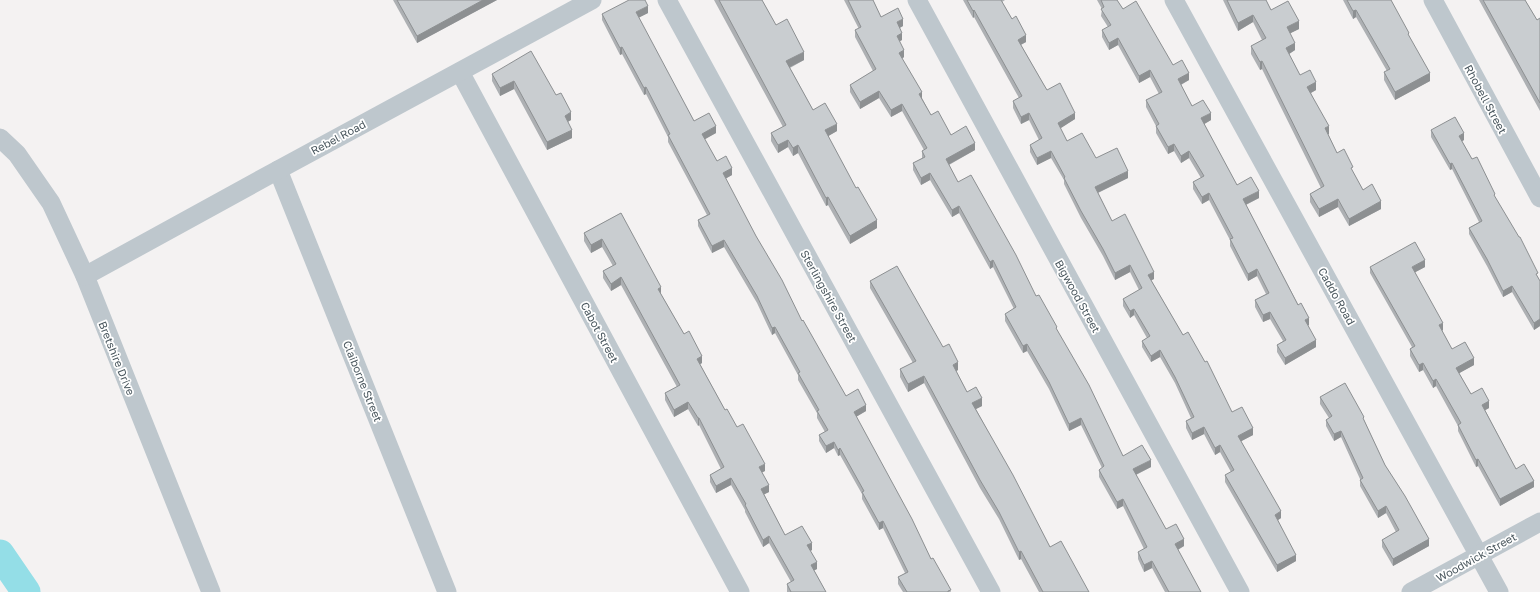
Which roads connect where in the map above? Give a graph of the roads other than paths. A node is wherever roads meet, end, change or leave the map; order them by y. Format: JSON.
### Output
{"nodes":[{"id":1,"x":592,"y":0,"type":"edge"},
{"id":2,"x":667,"y":0,"type":"edge"},
{"id":3,"x":917,"y":0,"type":"edge"},
{"id":4,"x":1174,"y":0,"type":"edge"},
{"id":5,"x":1433,"y":0,"type":"edge"},
{"id":6,"x":460,"y":72,"type":"junction"},
{"id":7,"x":0,"y":138,"type":"edge"},
{"id":8,"x":278,"y":170,"type":"junction"},
{"id":9,"x":1540,"y":198,"type":"edge"},
{"id":10,"x":85,"y":276,"type":"junction"},
{"id":11,"x":1540,"y":522,"type":"edge"},
{"id":12,"x":1479,"y":555,"type":"junction"},
{"id":13,"x":211,"y":592,"type":"edge"},
{"id":14,"x":447,"y":592,"type":"edge"},
{"id":15,"x":740,"y":592,"type":"edge"},
{"id":16,"x":991,"y":592,"type":"edge"},
{"id":17,"x":1240,"y":592,"type":"edge"},
{"id":18,"x":1411,"y":592,"type":"edge"},
{"id":19,"x":1500,"y":592,"type":"edge"}],
"edges":[{"from":1,"to":6,"type":"street","name":"Rebel Road"},
{"from":2,"to":16,"type":"street","name":"Sterlingshire Street"},
{"from":3,"to":17,"type":"street","name":"Bigwood Street"},
{"from":4,"to":12,"type":"street","name":"Caddo Road"},
{"from":5,"to":9,"type":"street","name":"Rhobell Street"},
{"from":6,"to":8,"type":"street","name":"Rebel Road"},
{"from":6,"to":15,"type":"street","name":"Cabot Street"},
{"from":7,"to":10,"type":"street","name":"Bretshire Drive"},
{"from":8,"to":10,"type":"street","name":"Rebel Road"},
{"from":8,"to":14,"type":"street","name":"Claiborne Street"},
{"from":10,"to":13,"type":"street","name":"Bretshire Drive"},
{"from":11,"to":12,"type":"street","name":"Woodwick Street"},
{"from":12,"to":18,"type":"street","name":"Woodwick Street"},
{"from":12,"to":19,"type":"street","name":"Caddo Road"}]}
